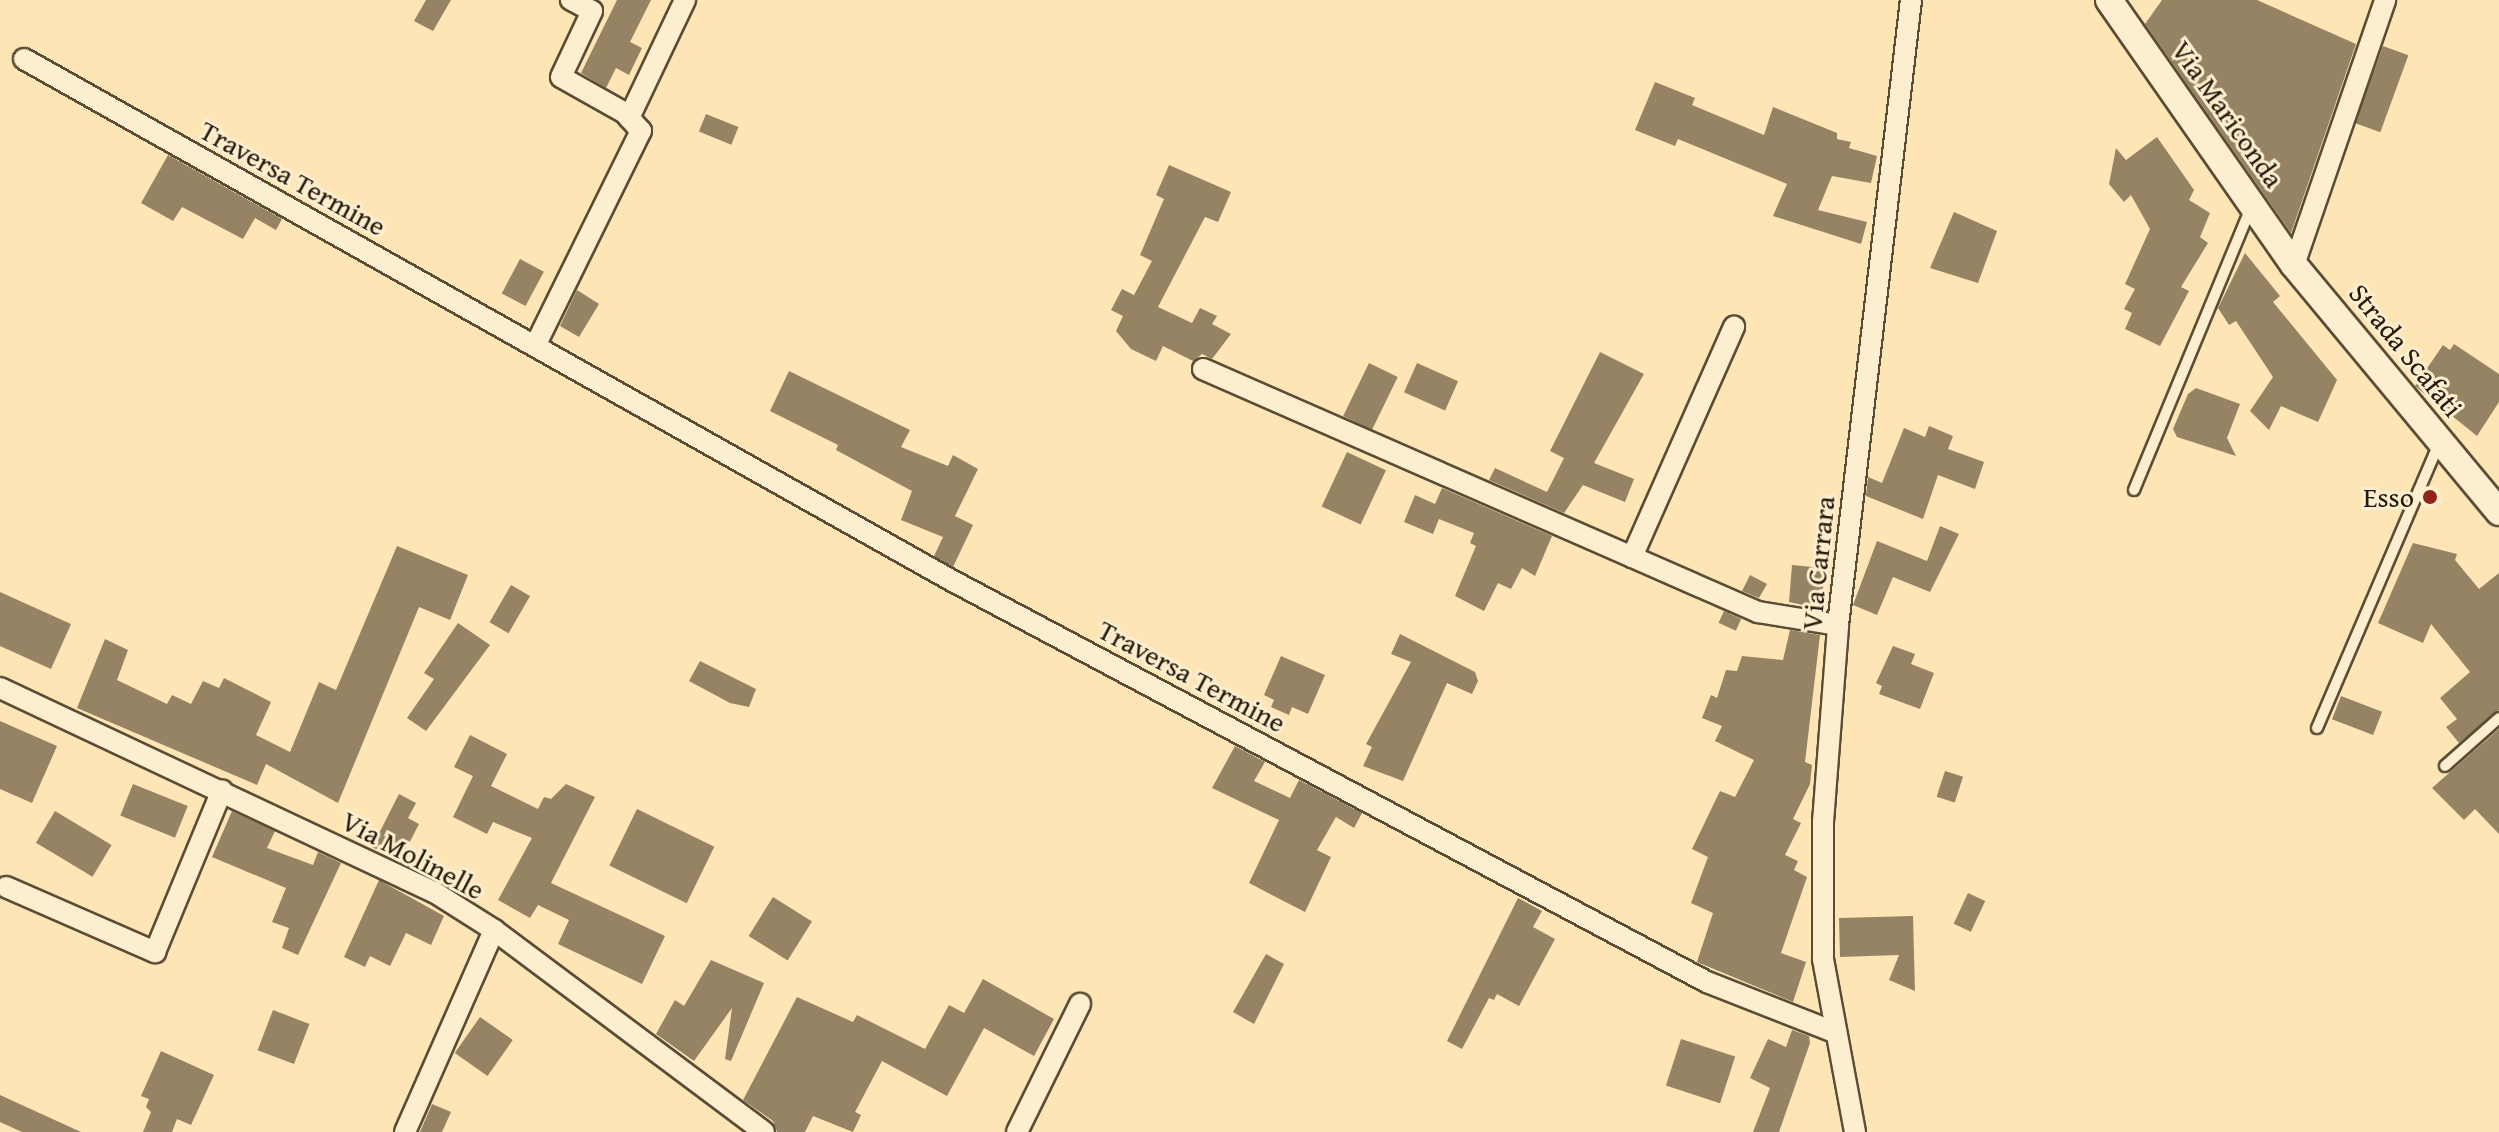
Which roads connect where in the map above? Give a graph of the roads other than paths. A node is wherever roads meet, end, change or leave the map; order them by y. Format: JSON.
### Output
{"nodes":[{"id":1,"x":571,"y":0,"type":"edge"},
{"id":2,"x":685,"y":0,"type":"edge"},
{"id":3,"x":1911,"y":0,"type":"edge"},
{"id":4,"x":2109,"y":0,"type":"edge"},
{"id":5,"x":2385,"y":0,"type":"edge"},
{"id":6,"x":24,"y":59,"type":"dead end"},
{"id":7,"x":629,"y":118,"type":"junction"},
{"id":8,"x":2252,"y":205,"type":"junction"},
{"id":9,"x":2294,"y":265,"type":"junction"},
{"id":10,"x":1734,"y":327,"type":"dead end"},
{"id":11,"x":535,"y":346,"type":"junction"},
{"id":12,"x":1203,"y":369,"type":"dead end"},
{"id":13,"x":2439,"y":442,"type":"junction"},
{"id":14,"x":2134,"y":490,"type":"dead end"},
{"id":15,"x":2499,"y":512,"type":"edge"},
{"id":16,"x":1632,"y":557,"type":"junction"},
{"id":17,"x":1838,"y":625,"type":"junction"},
{"id":18,"x":0,"y":688,"type":"edge"},
{"id":19,"x":2499,"y":718,"type":"edge"},
{"id":20,"x":2317,"y":728,"type":"dead end"},
{"id":21,"x":2445,"y":766,"type":"dead end"},
{"id":22,"x":222,"y":790,"type":"junction"},
{"id":23,"x":6,"y":887,"type":"dead end"},
{"id":24,"x":494,"y":930,"type":"junction"},
{"id":25,"x":1080,"y":1004,"type":"dead end"},
{"id":26,"x":1834,"y":1032,"type":"junction"},
{"id":27,"x":405,"y":1132,"type":"edge"},
{"id":28,"x":764,"y":1132,"type":"edge"},
{"id":29,"x":1017,"y":1132,"type":"edge"},
{"id":30,"x":1855,"y":1132,"type":"edge"}],
"edges":[{"from":1,"to":7,"type":"street"},
{"from":2,"to":7,"type":"street"},
{"from":3,"to":17,"type":"street","name":"Via Carrara"},
{"from":4,"to":8,"type":"street","name":"Via Mariconda"},
{"from":5,"to":9,"type":"street"},
{"from":6,"to":11,"type":"street","name":"Traversa Termine"},
{"from":7,"to":11,"type":"street"},
{"from":8,"to":9,"type":"street","name":"Via Mariconda"},
{"from":8,"to":14,"type":"lane"},
{"from":9,"to":13,"type":"street","name":"Strada Scafati"},
{"from":10,"to":16,"type":"street"},
{"from":11,"to":26,"type":"street","name":"Traversa Termine"},
{"from":12,"to":16,"type":"street"},
{"from":13,"to":15,"type":"street","name":"Strada Scafati"},
{"from":13,"to":20,"type":"lane"},
{"from":16,"to":17,"type":"street"},
{"from":17,"to":26,"type":"street","name":"Via Carrara"},
{"from":18,"to":22,"type":"street","name":"Via Molinelle"},
{"from":19,"to":21,"type":"lane"},
{"from":22,"to":23,"type":"street"},
{"from":22,"to":24,"type":"street","name":"Via Molinelle"},
{"from":24,"to":27,"type":"street"},
{"from":24,"to":28,"type":"street","name":"Via Molinelle"},
{"from":25,"to":29,"type":"street"},
{"from":26,"to":30,"type":"street","name":"Via Carrara"}]}
